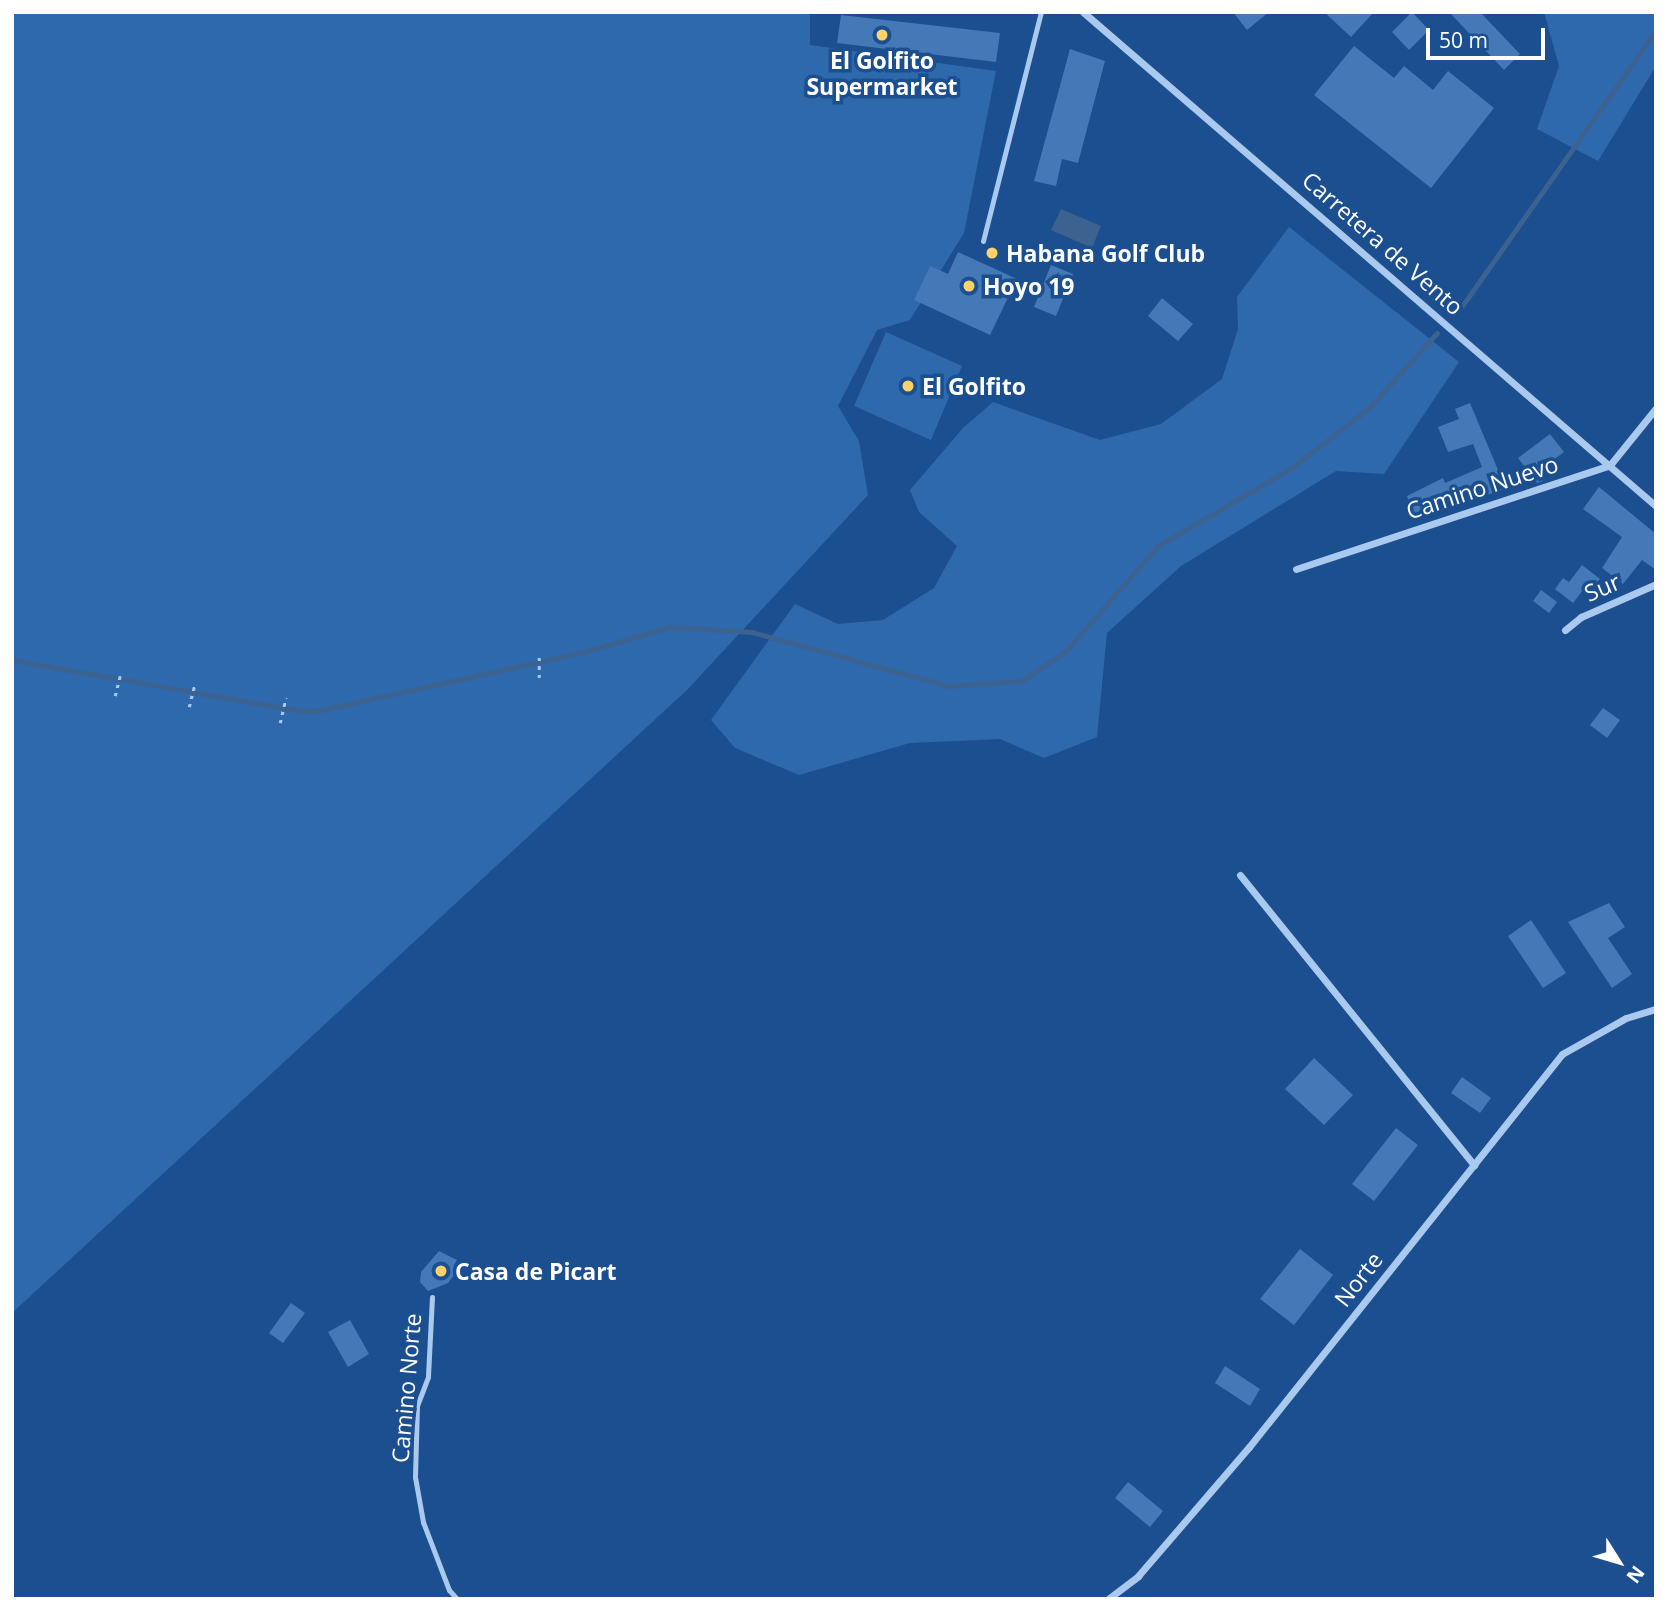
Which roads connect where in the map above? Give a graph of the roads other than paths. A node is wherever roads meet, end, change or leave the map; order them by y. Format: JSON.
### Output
{"nodes":[{"id":1,"x":1041,"y":12,"type":"edge"},
{"id":2,"x":1083,"y":12,"type":"edge"},
{"id":3,"x":983,"y":241,"type":"dead end"},
{"id":4,"x":1656,"y":408,"type":"edge"},
{"id":5,"x":1609,"y":465,"type":"junction"},
{"id":6,"x":1656,"y":506,"type":"edge"},
{"id":7,"x":1296,"y":569,"type":"dead end"},
{"id":8,"x":1656,"y":584,"type":"edge"},
{"id":9,"x":1565,"y":630,"type":"dead end"},
{"id":10,"x":1240,"y":875,"type":"dead end"},
{"id":11,"x":1656,"y":1009,"type":"edge"},
{"id":12,"x":1474,"y":1165,"type":"junction"},
{"id":13,"x":432,"y":1297,"type":"dead end"},
{"id":14,"x":457,"y":1599,"type":"edge"},
{"id":15,"x":1108,"y":1599,"type":"edge"}],
"edges":[{"from":1,"to":3,"type":"lane"},
{"from":2,"to":5,"type":"street","name":"Carretera de Vento"},
{"from":4,"to":5,"type":"street"},
{"from":5,"to":6,"type":"street","name":"Carretera de Vento"},
{"from":5,"to":7,"type":"street","name":"Camino Nuevo"},
{"from":8,"to":9,"type":"street","name":"Sur"},
{"from":10,"to":12,"type":"street"},
{"from":11,"to":12,"type":"street","name":"Norte"},
{"from":12,"to":15,"type":"street","name":"Norte"},
{"from":13,"to":14,"type":"lane","name":"Camino Norte"}]}
